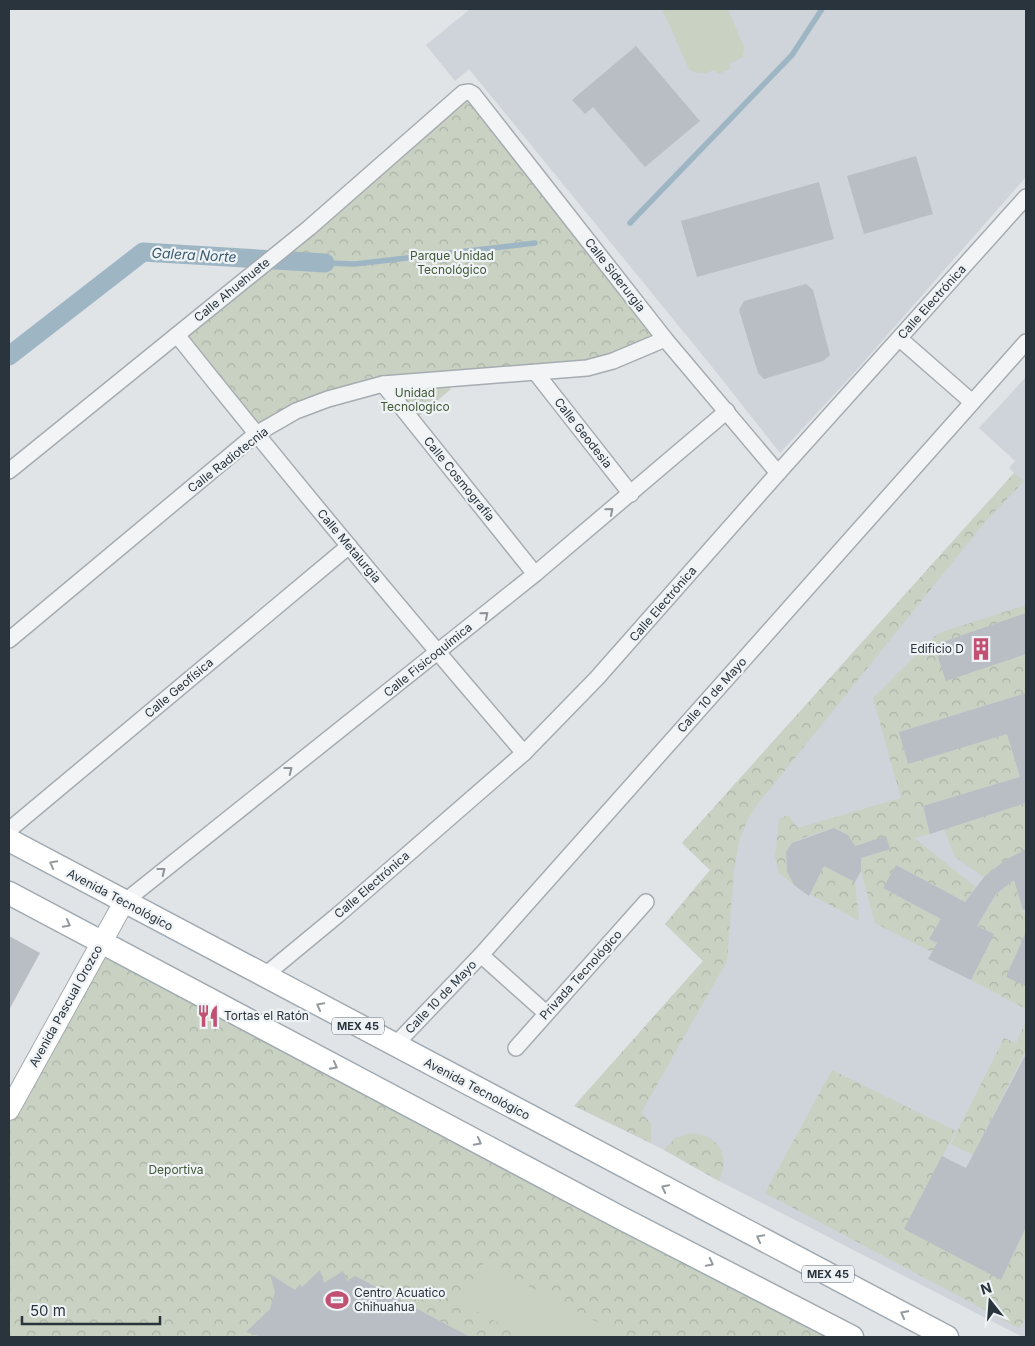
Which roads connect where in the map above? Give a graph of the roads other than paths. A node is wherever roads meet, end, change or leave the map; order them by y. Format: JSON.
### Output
{"nodes":[{"id":1,"x":451,"y":103,"type":"joint"},
{"id":2,"x":1026,"y":197,"type":"edge"},
{"id":3,"x":177,"y":335,"type":"junction"},
{"id":4,"x":665,"y":339,"type":"junction"},
{"id":5,"x":900,"y":339,"type":"junction"},
{"id":6,"x":1026,"y":342,"type":"edge"},
{"id":7,"x":536,"y":372,"type":"junction"},
{"id":8,"x":382,"y":384,"type":"junction"},
{"id":9,"x":972,"y":402,"type":"junction"},
{"id":10,"x":727,"y":411,"type":"junction"},
{"id":11,"x":256,"y":434,"type":"junction"},
{"id":12,"x":9,"y":471,"type":"edge"},
{"id":13,"x":778,"y":473,"type":"junction"},
{"id":14,"x":631,"y":494,"type":"junction"},
{"id":15,"x":349,"y":546,"type":"junction"},
{"id":16,"x":535,"y":574,"type":"junction"},
{"id":17,"x":9,"y":640,"type":"edge"},
{"id":18,"x":437,"y":653,"type":"junction"},
{"id":19,"x":524,"y":753,"type":"junction"},
{"id":20,"x":9,"y":830,"type":"edge"},
{"id":21,"x":9,"y":840,"type":"edge"},
{"id":22,"x":9,"y":893,"type":"edge"},
{"id":23,"x":124,"y":902,"type":"junction"},
{"id":24,"x":646,"y":902,"type":"dead end"},
{"id":25,"x":100,"y":943,"type":"junction"},
{"id":26,"x":481,"y":955,"type":"junction"},
{"id":27,"x":264,"y":976,"type":"junction"},
{"id":28,"x":546,"y":1013,"type":"junction"},
{"id":29,"x":394,"y":1046,"type":"junction"},
{"id":30,"x":516,"y":1048,"type":"dead end"},
{"id":31,"x":9,"y":1110,"type":"edge"},
{"id":32,"x":852,"y":1337,"type":"edge"},
{"id":33,"x":947,"y":1337,"type":"edge"}],
"edges":[{"from":1,"to":3,"type":"street","name":"Calle Ahuehuete"},
{"from":1,"to":4,"type":"street","name":"Calle Siderurgia"},
{"from":2,"to":5,"type":"street","name":"Calle Electrónica"},
{"from":3,"to":11,"type":"street","name":"Calle Metalurgia"},
{"from":3,"to":12,"type":"street","name":"Calle Ahuehuete"},
{"from":4,"to":7,"type":"street","name":"Calle Radiotecnia"},
{"from":4,"to":10,"type":"street","name":"Calle Siderurgia"},
{"from":5,"to":9,"type":"street"},
{"from":5,"to":13,"type":"street","name":"Calle Electrónica"},
{"from":6,"to":9,"type":"street","name":"Calle 10 de Mayo"},
{"from":7,"to":8,"type":"street","name":"Calle Radiotecnia"},
{"from":7,"to":14,"type":"street","name":"Calle Geodesia"},
{"from":8,"to":11,"type":"street","name":"Calle Radiotecnia"},
{"from":8,"to":16,"type":"street","name":"Calle Cosmografía"},
{"from":9,"to":26,"type":"street","name":"Calle 10 de Mayo"},
{"from":10,"to":13,"type":"street","name":"Calle Siderurgia"},
{"from":10,"to":14,"type":"street","name":"Calle Fisicoquímica"},
{"from":11,"to":15,"type":"street","name":"Calle Metalurgia"},
{"from":11,"to":17,"type":"street","name":"Calle Radiotecnia"},
{"from":13,"to":19,"type":"street","name":"Calle Electrónica"},
{"from":16,"to":14,"type":"street","name":"Calle Fisicoquímica","one_way":true},
{"from":15,"to":18,"type":"street","name":"Calle Metalurgia"},
{"from":15,"to":20,"type":"street","name":"Calle Geofísica"},
{"from":18,"to":16,"type":"street","name":"Calle Fisicoquímica","one_way":true},
{"from":18,"to":19,"type":"street","name":"Calle Metalurgia"},
{"from":23,"to":18,"type":"street","name":"Calle Fisicoquímica","one_way":true},
{"from":19,"to":27,"type":"street","name":"Calle Electrónica"},
{"from":23,"to":21,"type":"main road","name":"Avenida Tecnológico","number":"MEX 45","one_way":true},
{"from":22,"to":25,"type":"main road","one_way":true},
{"from":23,"to":25,"type":"main road","name":"Avenida Pascual Orozco"},
{"from":23,"to":27,"type":"main road","name":"Avenida Tecnológico","number":"MEX 45"},
{"from":24,"to":28,"type":"street","name":"Privada Tecnológico"},
{"from":25,"to":31,"type":"main road","name":"Avenida Pascual Orozco"},
{"from":25,"to":32,"type":"main road","one_way":true},
{"from":26,"to":28,"type":"street"},
{"from":26,"to":29,"type":"street","name":"Calle 10 de Mayo"},
{"from":29,"to":27,"type":"main road","name":"Avenida Tecnológico","number":"MEX 45","one_way":true},
{"from":28,"to":30,"type":"street","name":"Privada Tecnológico"},
{"from":33,"to":29,"type":"main road","name":"Avenida Tecnológico","number":"MEX 45","one_way":true}]}
